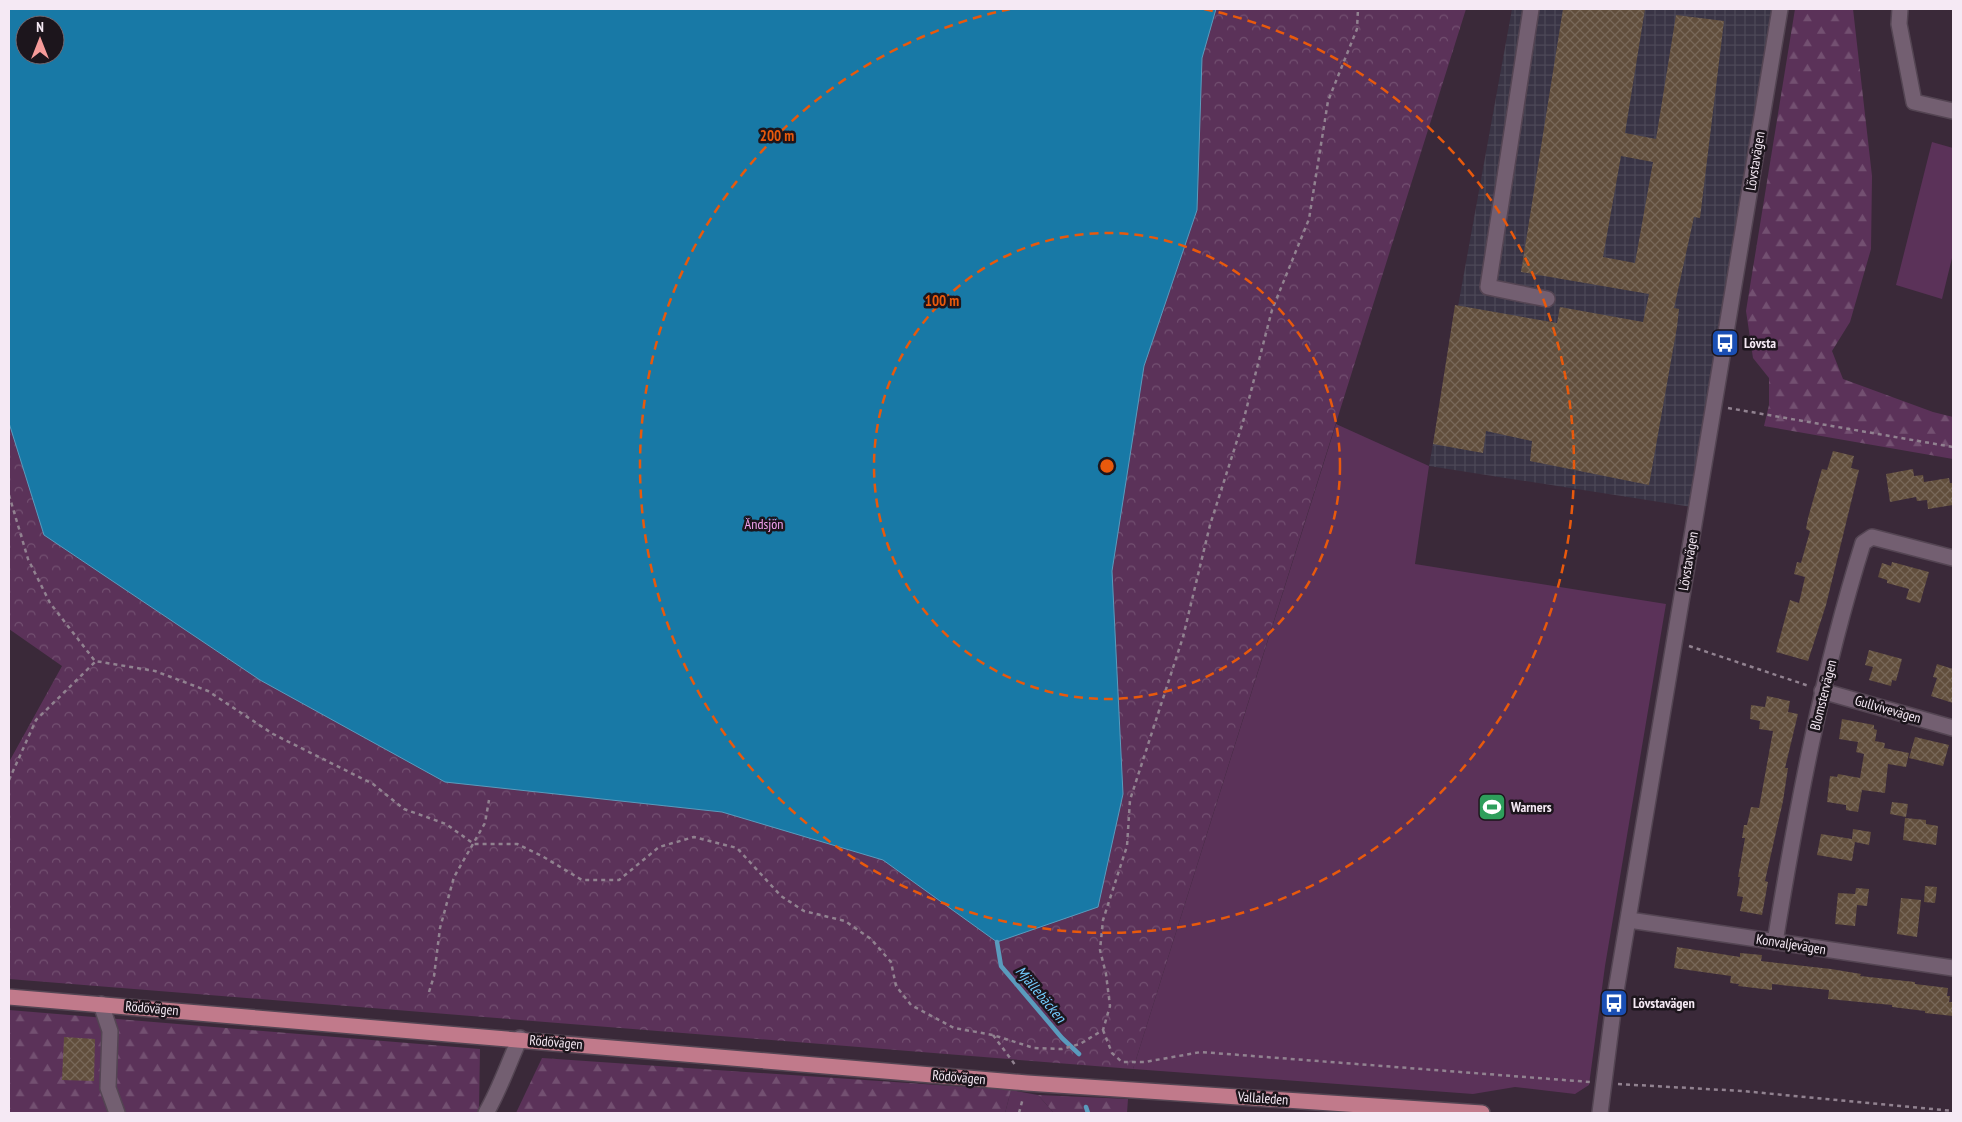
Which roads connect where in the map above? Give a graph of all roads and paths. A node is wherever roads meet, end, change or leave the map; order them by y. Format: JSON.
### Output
{"nodes":[{"id":1,"x":1358,"y":9,"type":"edge"},
{"id":2,"x":1531,"y":9,"type":"edge"},
{"id":3,"x":1780,"y":9,"type":"edge"},
{"id":4,"x":1900,"y":9,"type":"edge"},
{"id":5,"x":1953,"y":111,"type":"edge"},
{"id":6,"x":1547,"y":299,"type":"dead end"},
{"id":7,"x":1715,"y":406,"type":"junction"},
{"id":8,"x":1953,"y":447,"type":"edge"},
{"id":9,"x":9,"y":495,"type":"edge"},
{"id":10,"x":1953,"y":558,"type":"edge"},
{"id":11,"x":1675,"y":641,"type":"junction"},
{"id":12,"x":95,"y":661,"type":"junction"},
{"id":13,"x":1822,"y":690,"type":"junction"},
{"id":14,"x":1953,"y":728,"type":"edge"},
{"id":15,"x":9,"y":780,"type":"edge"},
{"id":16,"x":489,"y":800,"type":"dead end"},
{"id":17,"x":474,"y":844,"type":"junction"},
{"id":18,"x":1629,"y":920,"type":"junction"},
{"id":19,"x":1775,"y":942,"type":"junction"},
{"id":20,"x":1953,"y":968,"type":"edge"},
{"id":21,"x":429,"y":992,"type":"dead end"},
{"id":22,"x":9,"y":997,"type":"edge"},
{"id":23,"x":101,"y":1004,"type":"junction"},
{"id":24,"x":1103,"y":1030,"type":"junction"},
{"id":25,"x":993,"y":1034,"type":"junction"},
{"id":26,"x":520,"y":1038,"type":"junction"},
{"id":27,"x":1027,"y":1083,"type":"junction"},
{"id":28,"x":1604,"y":1083,"type":"junction"},
{"id":29,"x":1102,"y":1087,"type":"joint"},
{"id":30,"x":1953,"y":1111,"type":"edge"},
{"id":31,"x":117,"y":1113,"type":"edge"},
{"id":32,"x":486,"y":1113,"type":"edge"},
{"id":33,"x":1482,"y":1113,"type":"edge"},
{"id":34,"x":1600,"y":1113,"type":"edge"}],
"edges":[{"from":1,"to":24,"type":"path"},
{"from":2,"to":6,"type":"street"},
{"from":3,"to":7,"type":"street","name":"Lövstavägen"},
{"from":4,"to":5,"type":"street"},
{"from":7,"to":8,"type":"path"},
{"from":7,"to":11,"type":"street","name":"Lövstavägen"},
{"from":9,"to":12,"type":"path"},
{"from":10,"to":13,"type":"street","name":"Blomstervägen"},
{"from":11,"to":13,"type":"path"},
{"from":11,"to":18,"type":"street","name":"Lövstavägen"},
{"from":12,"to":15,"type":"path"},
{"from":12,"to":17,"type":"path"},
{"from":13,"to":14,"type":"street","name":"Gullvivevägen"},
{"from":13,"to":19,"type":"street","name":"Blomstervägen"},
{"from":16,"to":17,"type":"path"},
{"from":17,"to":21,"type":"path"},
{"from":17,"to":25,"type":"path"},
{"from":18,"to":19,"type":"street","name":"Konvaljevägen"},
{"from":18,"to":28,"type":"street","name":"Lövstavägen"},
{"from":19,"to":20,"type":"street","name":"Konvaljevägen"},
{"from":22,"to":23,"type":"main road","name":"Rödövägen"},
{"from":23,"to":26,"type":"main road","name":"Rödövägen"},
{"from":23,"to":31,"type":"street"},
{"from":24,"to":25,"type":"path"},
{"from":24,"to":28,"type":"path"},
{"from":25,"to":27,"type":"path"},
{"from":26,"to":27,"type":"main road","name":"Rödövägen"},
{"from":26,"to":32,"type":"street"},
{"from":27,"to":29,"type":"main road","name":"Rödövägen"},
{"from":28,"to":30,"type":"path"},
{"from":28,"to":34,"type":"street","name":"Lövstavägen"},
{"from":29,"to":33,"type":"main road","name":"Vallaleden"}]}
